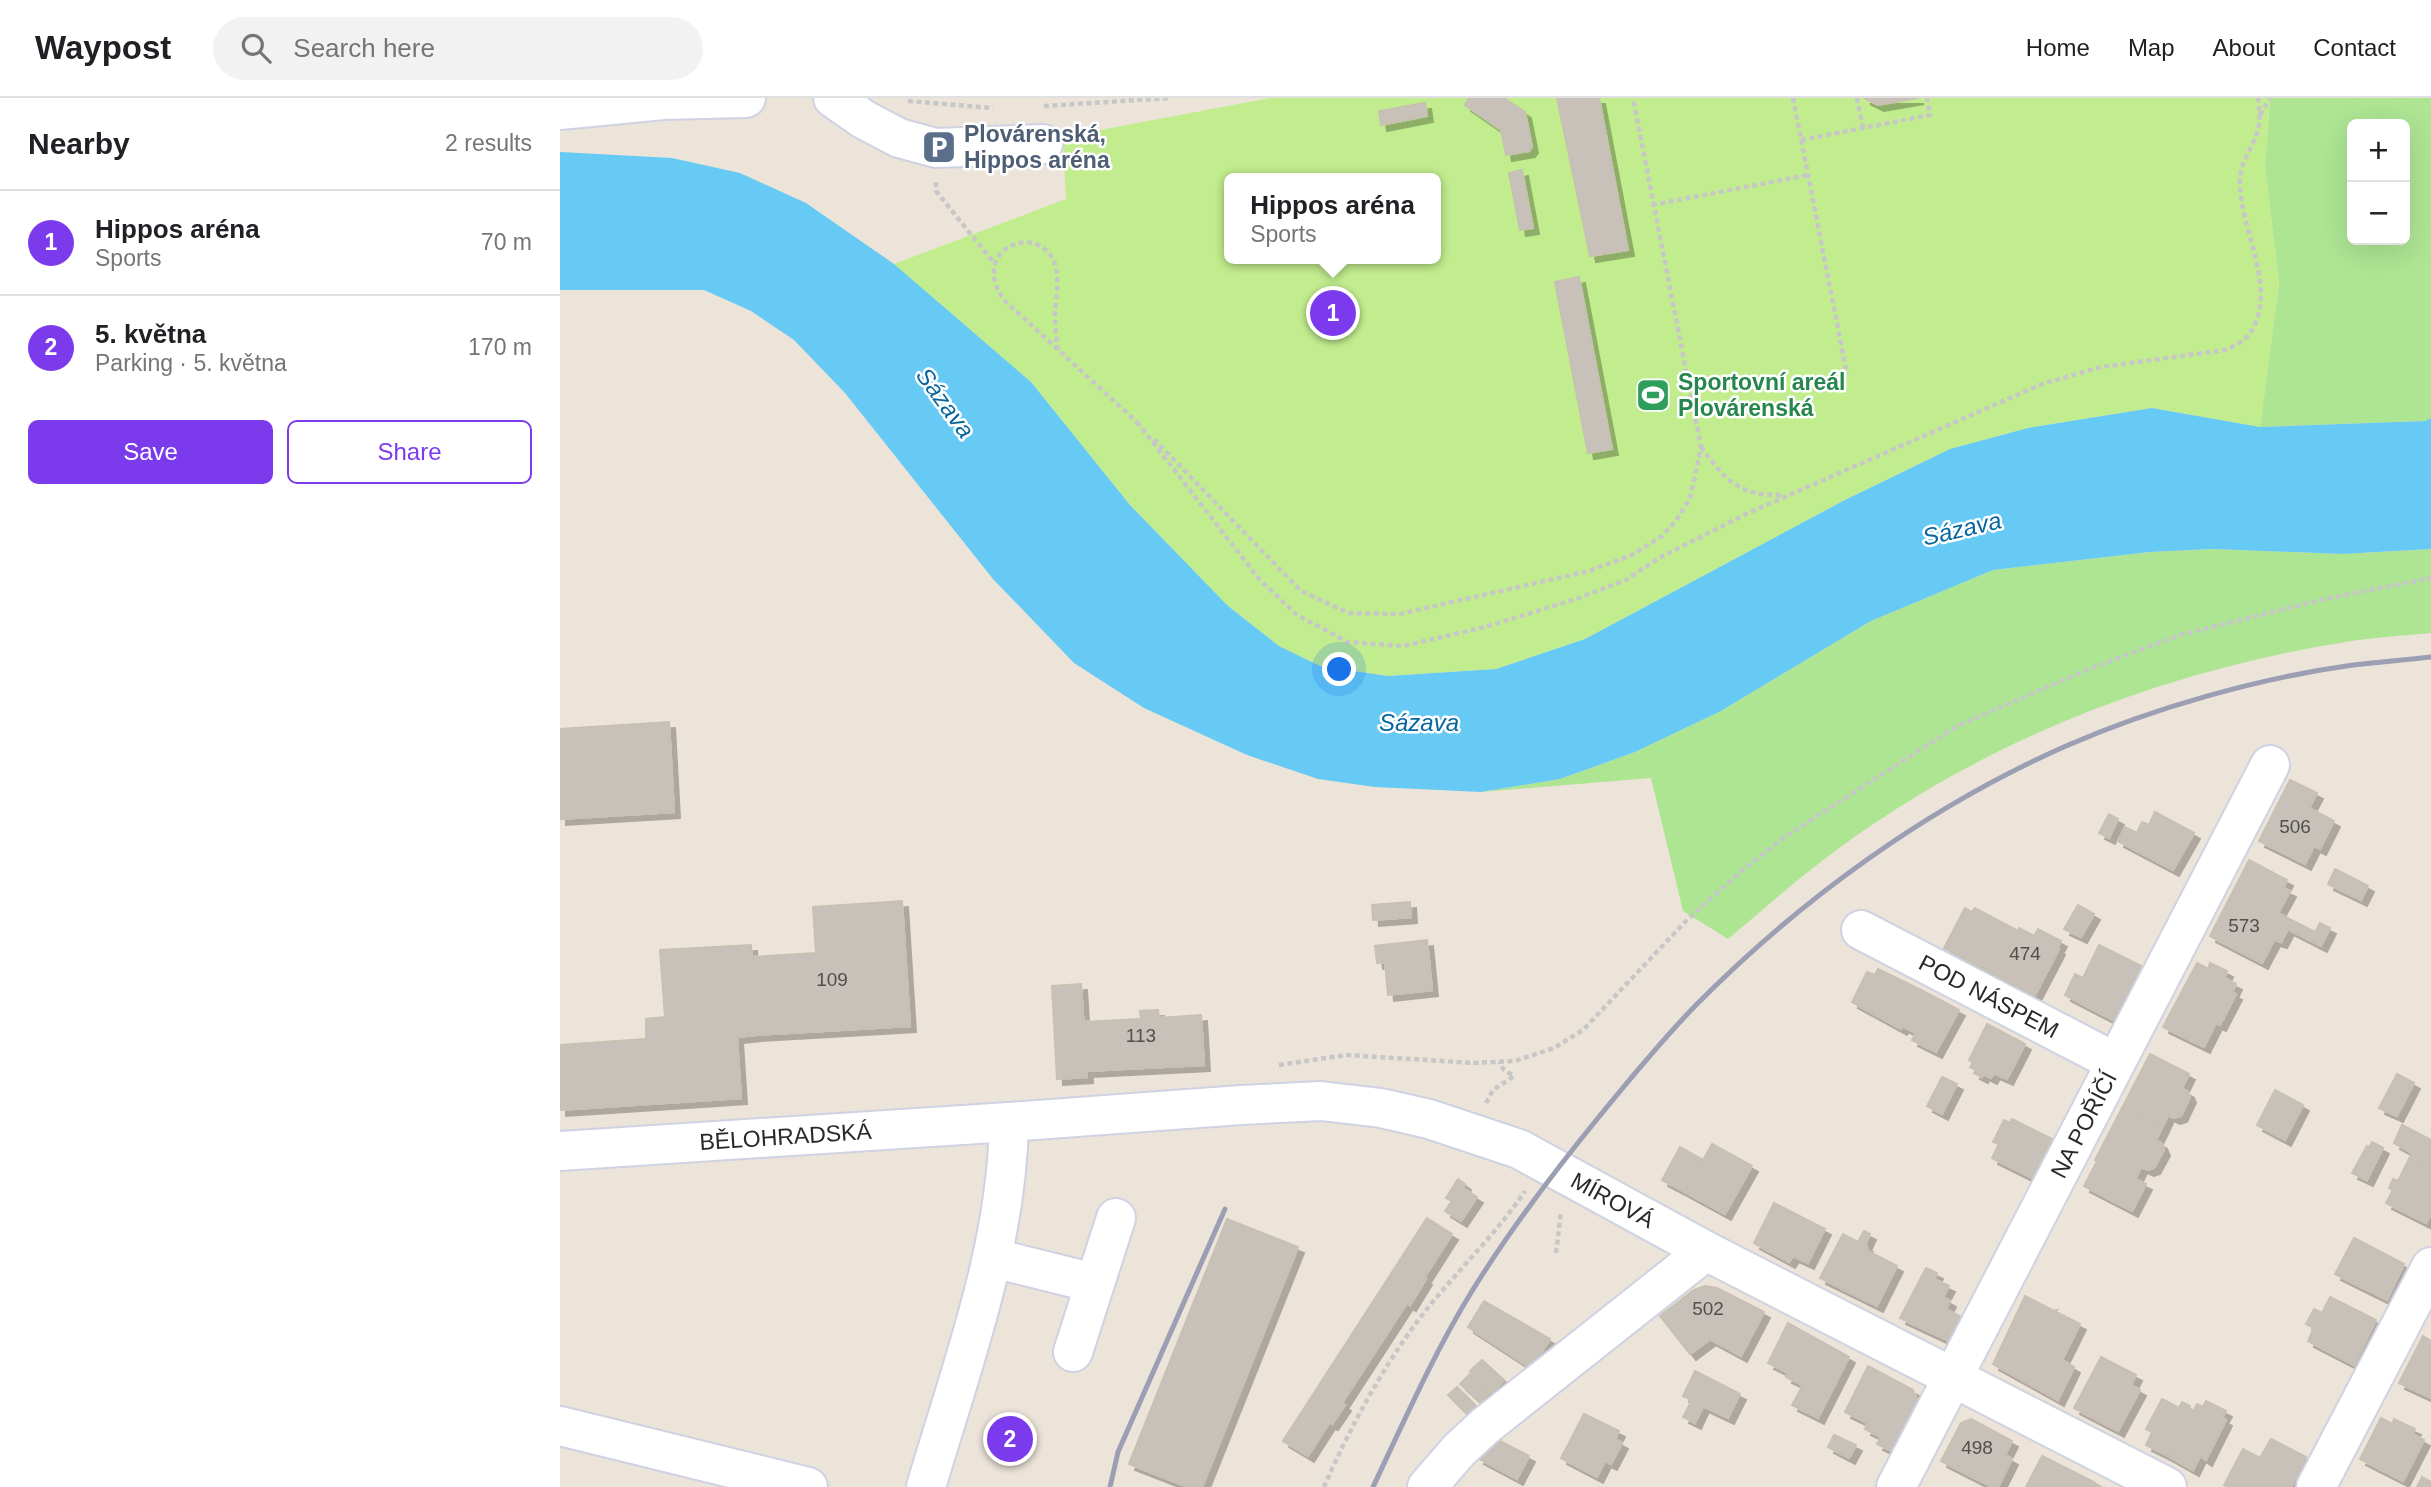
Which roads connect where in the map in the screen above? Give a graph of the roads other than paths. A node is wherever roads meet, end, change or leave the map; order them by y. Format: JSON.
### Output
{"nodes":[{"id":1,"x":746,"y":98,"type":"edge"},
{"id":2,"x":834,"y":98,"type":"edge"},
{"id":3,"x":560,"y":110,"type":"edge"},
{"id":4,"x":1043,"y":144,"type":"dead end"},
{"id":5,"x":2270,"y":765,"type":"dead end"},
{"id":6,"x":1861,"y":930,"type":"dead end"},
{"id":7,"x":2115,"y":1062,"type":"junction"},
{"id":8,"x":1009,"y":1122,"type":"junction"},
{"id":9,"x":560,"y":1151,"type":"edge"},
{"id":10,"x":1116,"y":1218,"type":"dead end"},
{"id":11,"x":1706,"y":1251,"type":"junction"},
{"id":12,"x":993,"y":1258,"type":"junction"},
{"id":13,"x":2431,"y":1267,"type":"edge"},
{"id":14,"x":1094,"y":1283,"type":"junction"},
{"id":15,"x":1073,"y":1352,"type":"dead end"},
{"id":16,"x":1952,"y":1376,"type":"junction"},
{"id":17,"x":560,"y":1426,"type":"edge"},
{"id":18,"x":808,"y":1487,"type":"edge"},
{"id":19,"x":926,"y":1487,"type":"edge"},
{"id":20,"x":1427,"y":1487,"type":"edge"},
{"id":21,"x":1896,"y":1487,"type":"edge"},
{"id":22,"x":2167,"y":1487,"type":"edge"},
{"id":23,"x":2316,"y":1487,"type":"edge"}],
"edges":[{"from":1,"to":3,"type":"street"},
{"from":2,"to":4,"type":"street"},
{"from":5,"to":7,"type":"street","name":"NA POŘÍČÍ"},
{"from":6,"to":7,"type":"street","name":"POD NÁSPEM"},
{"from":7,"to":16,"type":"street","name":"NA POŘÍČÍ"},
{"from":8,"to":9,"type":"street","name":"BĚLOHRADSKÁ"},
{"from":8,"to":11,"type":"street","name":"MÍROVÁ"},
{"from":8,"to":12,"type":"street"},
{"from":10,"to":14,"type":"street"},
{"from":11,"to":16,"type":"street","name":"MÍROVÁ"},
{"from":11,"to":20,"type":"street"},
{"from":12,"to":14,"type":"street"},
{"from":12,"to":19,"type":"street"},
{"from":13,"to":23,"type":"street"},
{"from":14,"to":15,"type":"street"},
{"from":16,"to":21,"type":"street","name":"NA POŘÍČÍ"},
{"from":16,"to":22,"type":"street","name":"MÍROVÁ"},
{"from":17,"to":18,"type":"street"}]}
